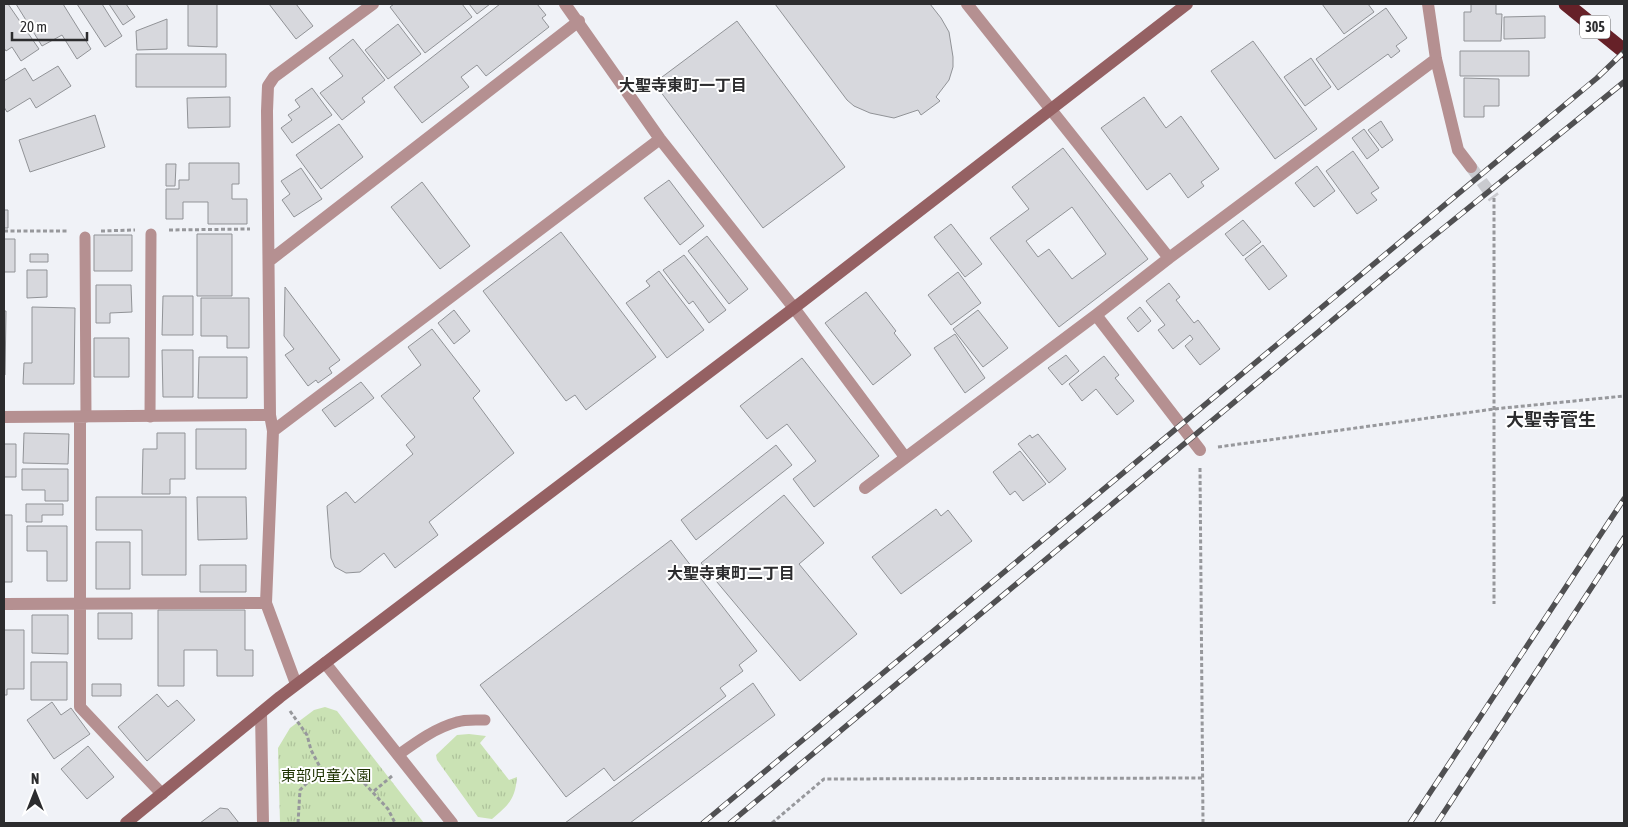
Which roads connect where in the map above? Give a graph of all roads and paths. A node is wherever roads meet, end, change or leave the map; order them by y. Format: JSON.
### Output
{"nodes":[{"id":1,"x":373,"y":4,"type":"edge"},
{"id":2,"x":565,"y":4,"type":"edge"},
{"id":3,"x":967,"y":4,"type":"edge"},
{"id":4,"x":1428,"y":4,"type":"edge"},
{"id":5,"x":1566,"y":4,"type":"edge"},
{"id":6,"x":1182,"y":5,"type":"edge"},
{"id":7,"x":579,"y":22,"type":"junction"},
{"id":8,"x":1624,"y":51,"type":"edge"},
{"id":9,"x":1436,"y":59,"type":"junction"},
{"id":10,"x":1050,"y":110,"type":"junction"},
{"id":11,"x":660,"y":139,"type":"junction"},
{"id":12,"x":1471,"y":167,"type":"tunnel mouth"},
{"id":13,"x":1494,"y":198,"type":"tunnel mouth"},
{"id":14,"x":151,"y":234,"type":"dead end"},
{"id":15,"x":85,"y":237,"type":"dead end"},
{"id":16,"x":1169,"y":258,"type":"junction"},
{"id":17,"x":268,"y":261,"type":"junction"},
{"id":18,"x":794,"y":308,"type":"junction"},
{"id":19,"x":1096,"y":315,"type":"junction"},
{"id":20,"x":1624,"y":396,"type":"edge"},
{"id":21,"x":1494,"y":410,"type":"junction"},
{"id":22,"x":270,"y":415,"type":"junction"},
{"id":23,"x":150,"y":416,"type":"junction"},
{"id":24,"x":4,"y":417,"type":"edge"},
{"id":25,"x":83,"y":417,"type":"junction"},
{"id":26,"x":273,"y":432,"type":"junction"},
{"id":27,"x":1200,"y":450,"type":"junction"},
{"id":28,"x":905,"y":457,"type":"junction"},
{"id":29,"x":865,"y":488,"type":"dead end"},
{"id":30,"x":80,"y":603,"type":"junction"},
{"id":31,"x":266,"y":603,"type":"junction"},
{"id":32,"x":4,"y":604,"type":"edge"},
{"id":33,"x":1494,"y":604,"type":"dead end"},
{"id":34,"x":325,"y":663,"type":"junction"},
{"id":35,"x":296,"y":684,"type":"junction"},
{"id":36,"x":280,"y":697,"type":"junction"},
{"id":37,"x":261,"y":713,"type":"junction"},
{"id":38,"x":485,"y":720,"type":"dead end"},
{"id":39,"x":398,"y":755,"type":"junction"},
{"id":40,"x":321,"y":769,"type":"junction"},
{"id":41,"x":1202,"y":778,"type":"junction"},
{"id":42,"x":162,"y":794,"type":"junction"},
{"id":43,"x":126,"y":823,"type":"edge"},
{"id":44,"x":263,"y":823,"type":"edge"},
{"id":45,"x":298,"y":823,"type":"edge"},
{"id":46,"x":395,"y":823,"type":"edge"},
{"id":47,"x":452,"y":823,"type":"edge"},
{"id":48,"x":772,"y":823,"type":"edge"},
{"id":49,"x":1203,"y":823,"type":"edge"}],
"edges":[{"from":1,"to":17,"type":"street"},
{"from":2,"to":7,"type":"street"},
{"from":3,"to":10,"type":"street"},
{"from":4,"to":9,"type":"street"},
{"from":5,"to":8,"type":"highway","number":"305"},
{"from":6,"to":10,"type":"street"},
{"from":7,"to":11,"type":"street"},
{"from":7,"to":17,"type":"street"},
{"from":9,"to":12,"type":"street"},
{"from":9,"to":16,"type":"street"},
{"from":10,"to":16,"type":"street"},
{"from":10,"to":18,"type":"street"},
{"from":11,"to":18,"type":"street"},
{"from":11,"to":26,"type":"street"},
{"from":13,"to":21,"type":"path"},
{"from":14,"to":23,"type":"lane"},
{"from":15,"to":25,"type":"lane"},
{"from":16,"to":19,"type":"street"},
{"from":17,"to":22,"type":"street"},
{"from":18,"to":28,"type":"street"},
{"from":18,"to":34,"type":"street"},
{"from":19,"to":27,"type":"street"},
{"from":19,"to":28,"type":"street"},
{"from":20,"to":21,"type":"path"},
{"from":21,"to":27,"type":"path"},
{"from":21,"to":33,"type":"path"},
{"from":22,"to":23,"type":"street"},
{"from":22,"to":26,"type":"street"},
{"from":23,"to":25,"type":"street"},
{"from":24,"to":25,"type":"street"},
{"from":25,"to":30,"type":"street"},
{"from":26,"to":31,"type":"street"},
{"from":27,"to":41,"type":"path"},
{"from":28,"to":29,"type":"street"},
{"from":30,"to":31,"type":"street"},
{"from":30,"to":32,"type":"street"},
{"from":30,"to":42,"type":"street"},
{"from":31,"to":35,"type":"street"},
{"from":34,"to":35,"type":"street"},
{"from":34,"to":39,"type":"street"},
{"from":35,"to":36,"type":"street"},
{"from":36,"to":37,"type":"street"},
{"from":36,"to":40,"type":"path"},
{"from":37,"to":42,"type":"street"},
{"from":37,"to":44,"type":"street"},
{"from":38,"to":39,"type":"lane"},
{"from":39,"to":47,"type":"street"},
{"from":40,"to":45,"type":"path"},
{"from":40,"to":46,"type":"path"},
{"from":41,"to":48,"type":"path"},
{"from":41,"to":49,"type":"path"},
{"from":42,"to":43,"type":"street"}]}
